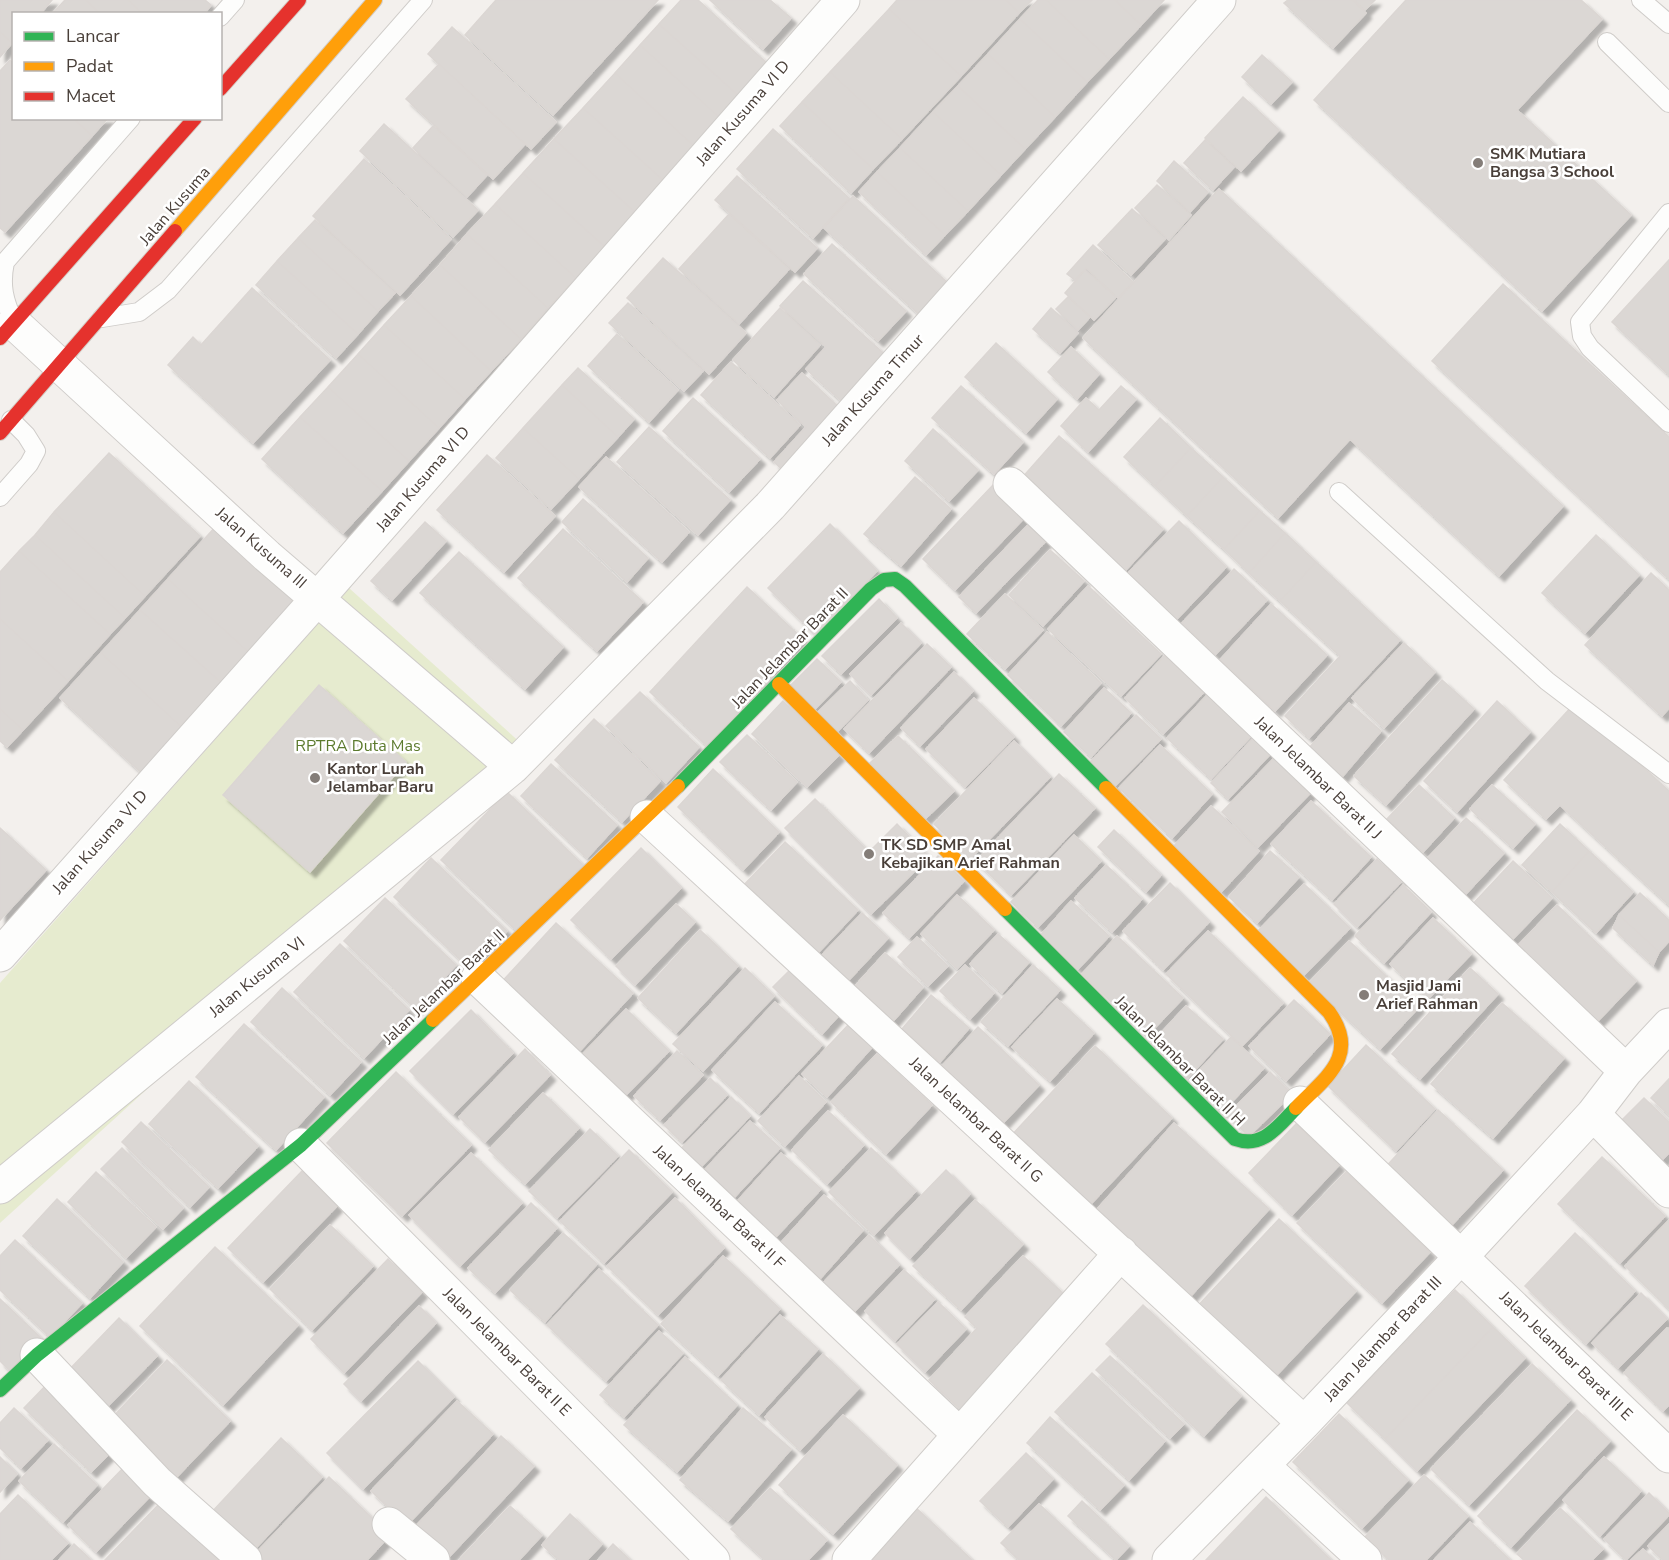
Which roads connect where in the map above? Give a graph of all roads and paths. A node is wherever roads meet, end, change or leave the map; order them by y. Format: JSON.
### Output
{"nodes":[{"id":1,"x":235,"y":0,"type":"edge"},
{"id":2,"x":299,"y":0,"type":"edge"},
{"id":3,"x":375,"y":0,"type":"edge"},
{"id":4,"x":423,"y":0,"type":"edge"},
{"id":5,"x":843,"y":0,"type":"edge"},
{"id":6,"x":1219,"y":0,"type":"edge"},
{"id":7,"x":1641,"y":0,"type":"edge"},
{"id":8,"x":222,"y":14,"type":"edge"},
{"id":9,"x":1669,"y":24,"type":"edge"},
{"id":10,"x":1607,"y":42,"type":"dead end"},
{"id":11,"x":222,"y":87,"type":"edge"},
{"id":12,"x":1669,"y":103,"type":"edge"},
{"id":13,"x":129,"y":120,"type":"edge"},
{"id":14,"x":193,"y":120,"type":"edge"},
{"id":15,"x":1669,"y":213,"type":"edge"},
{"id":16,"x":101,"y":318,"type":"junction"},
{"id":17,"x":7,"y":331,"type":"edge"},
{"id":18,"x":60,"y":365,"type":"junction"},
{"id":19,"x":1669,"y":423,"type":"edge"},
{"id":20,"x":6,"y":427,"type":"edge"},
{"id":21,"x":1010,"y":484,"type":"dead end"},
{"id":22,"x":1339,"y":492,"type":"dead end"},
{"id":23,"x":0,"y":497,"type":"edge"},
{"id":24,"x":884,"y":580,"type":"joint"},
{"id":25,"x":318,"y":598,"type":"junction"},
{"id":26,"x":779,"y":684,"type":"junction"},
{"id":27,"x":513,"y":766,"type":"junction"},
{"id":28,"x":1669,"y":774,"type":"edge"},
{"id":29,"x":647,"y":817,"type":"junction"},
{"id":30,"x":0,"y":955,"type":"edge"},
{"id":31,"x":478,"y":978,"type":"junction"},
{"id":32,"x":1669,"y":1025,"type":"edge"},
{"id":33,"x":1626,"y":1071,"type":"junction"},
{"id":34,"x":1300,"y":1102,"type":"junction"},
{"id":35,"x":1593,"y":1114,"type":"junction"},
{"id":36,"x":301,"y":1145,"type":"junction"},
{"id":37,"x":0,"y":1187,"type":"edge"},
{"id":38,"x":1669,"y":1191,"type":"edge"},
{"id":39,"x":1121,"y":1253,"type":"junction"},
{"id":40,"x":1460,"y":1258,"type":"junction"},
{"id":41,"x":37,"y":1355,"type":"junction"},
{"id":42,"x":0,"y":1390,"type":"edge"},
{"id":43,"x":1304,"y":1423,"type":"junction"},
{"id":44,"x":960,"y":1436,"type":"junction"},
{"id":45,"x":1669,"y":1456,"type":"edge"},
{"id":46,"x":1263,"y":1466,"type":"junction"},
{"id":47,"x":389,"y":1524,"type":"dead end"},
{"id":48,"x":245,"y":1560,"type":"edge"},
{"id":49,"x":433,"y":1560,"type":"edge"},
{"id":50,"x":713,"y":1560,"type":"edge"},
{"id":51,"x":849,"y":1560,"type":"edge"},
{"id":52,"x":1169,"y":1560,"type":"edge"},
{"id":53,"x":1365,"y":1560,"type":"edge"}],
"edges":[{"from":1,"to":8,"type":"lane"},
{"from":2,"to":11,"type":"street"},
{"from":3,"to":16,"type":"street","name":"Jalan Kusuma"},
{"from":4,"to":16,"type":"lane"},
{"from":5,"to":25,"type":"street","name":"Jalan Kusuma VI D"},
{"from":6,"to":27,"type":"street","name":"Jalan Kusuma Timur"},
{"from":7,"to":9,"type":"lane"},
{"from":10,"to":12,"type":"lane"},
{"from":13,"to":17,"type":"lane"},
{"from":14,"to":17,"type":"street"},
{"from":15,"to":19,"type":"lane"},
{"from":16,"to":18,"type":"street","name":"Jalan Kusuma"},
{"from":17,"to":18,"type":"street","name":"Jalan Kusuma III"},
{"from":18,"to":20,"type":"street","name":"Jalan Kusuma"},
{"from":18,"to":25,"type":"street","name":"Jalan Kusuma III"},
{"from":20,"to":23,"type":"lane"},
{"from":21,"to":33,"type":"street","name":"Jalan Jelambar Barat II J"},
{"from":22,"to":28,"type":"lane"},
{"from":24,"to":26,"type":"street","name":"Jalan Jelambar Barat II"},
{"from":24,"to":34,"type":"street","name":"Jalan Jelambar Barat II H"},
{"from":25,"to":27,"type":"street","name":"Jalan Kusuma III"},
{"from":25,"to":30,"type":"street","name":"Jalan Kusuma VI D"},
{"from":26,"to":29,"type":"street","name":"Jalan Jelambar Barat II"},
{"from":26,"to":34,"type":"street","name":"Jalan Jelambar Barat II H"},
{"from":27,"to":37,"type":"street","name":"Jalan Kusuma VI"},
{"from":29,"to":31,"type":"street","name":"Jalan Jelambar Barat II"},
{"from":29,"to":39,"type":"street","name":"Jalan Jelambar Barat II G"},
{"from":31,"to":36,"type":"street","name":"Jalan Jelambar Barat II"},
{"from":31,"to":44,"type":"street","name":"Jalan Jelambar Barat II F"},
{"from":32,"to":33,"type":"street","name":"Jalan Jelambar Barat III"},
{"from":33,"to":35,"type":"street","name":"Jalan Jelambar Barat III"},
{"from":34,"to":40,"type":"street","name":"Jalan Jelambar Barat III E"},
{"from":35,"to":38,"type":"street"},
{"from":35,"to":40,"type":"street","name":"Jalan Jelambar Barat III"},
{"from":36,"to":41,"type":"street","name":"Jalan Jelambar Barat II"},
{"from":36,"to":50,"type":"street","name":"Jalan Jelambar Barat II E"},
{"from":39,"to":43,"type":"street","name":"Jalan Jelambar Barat II G"},
{"from":39,"to":44,"type":"street"},
{"from":40,"to":43,"type":"street","name":"Jalan Jelambar Barat III"},
{"from":40,"to":45,"type":"street","name":"Jalan Jelambar Barat III E"},
{"from":41,"to":42,"type":"street","name":"Jalan Jelambar Barat II"},
{"from":41,"to":48,"type":"street"},
{"from":43,"to":46,"type":"street","name":"Jalan Jelambar Barat III"},
{"from":44,"to":51,"type":"street"},
{"from":46,"to":52,"type":"street","name":"Jalan Jelambar Barat III"},
{"from":46,"to":53,"type":"street"},
{"from":47,"to":49,"type":"street"}]}
